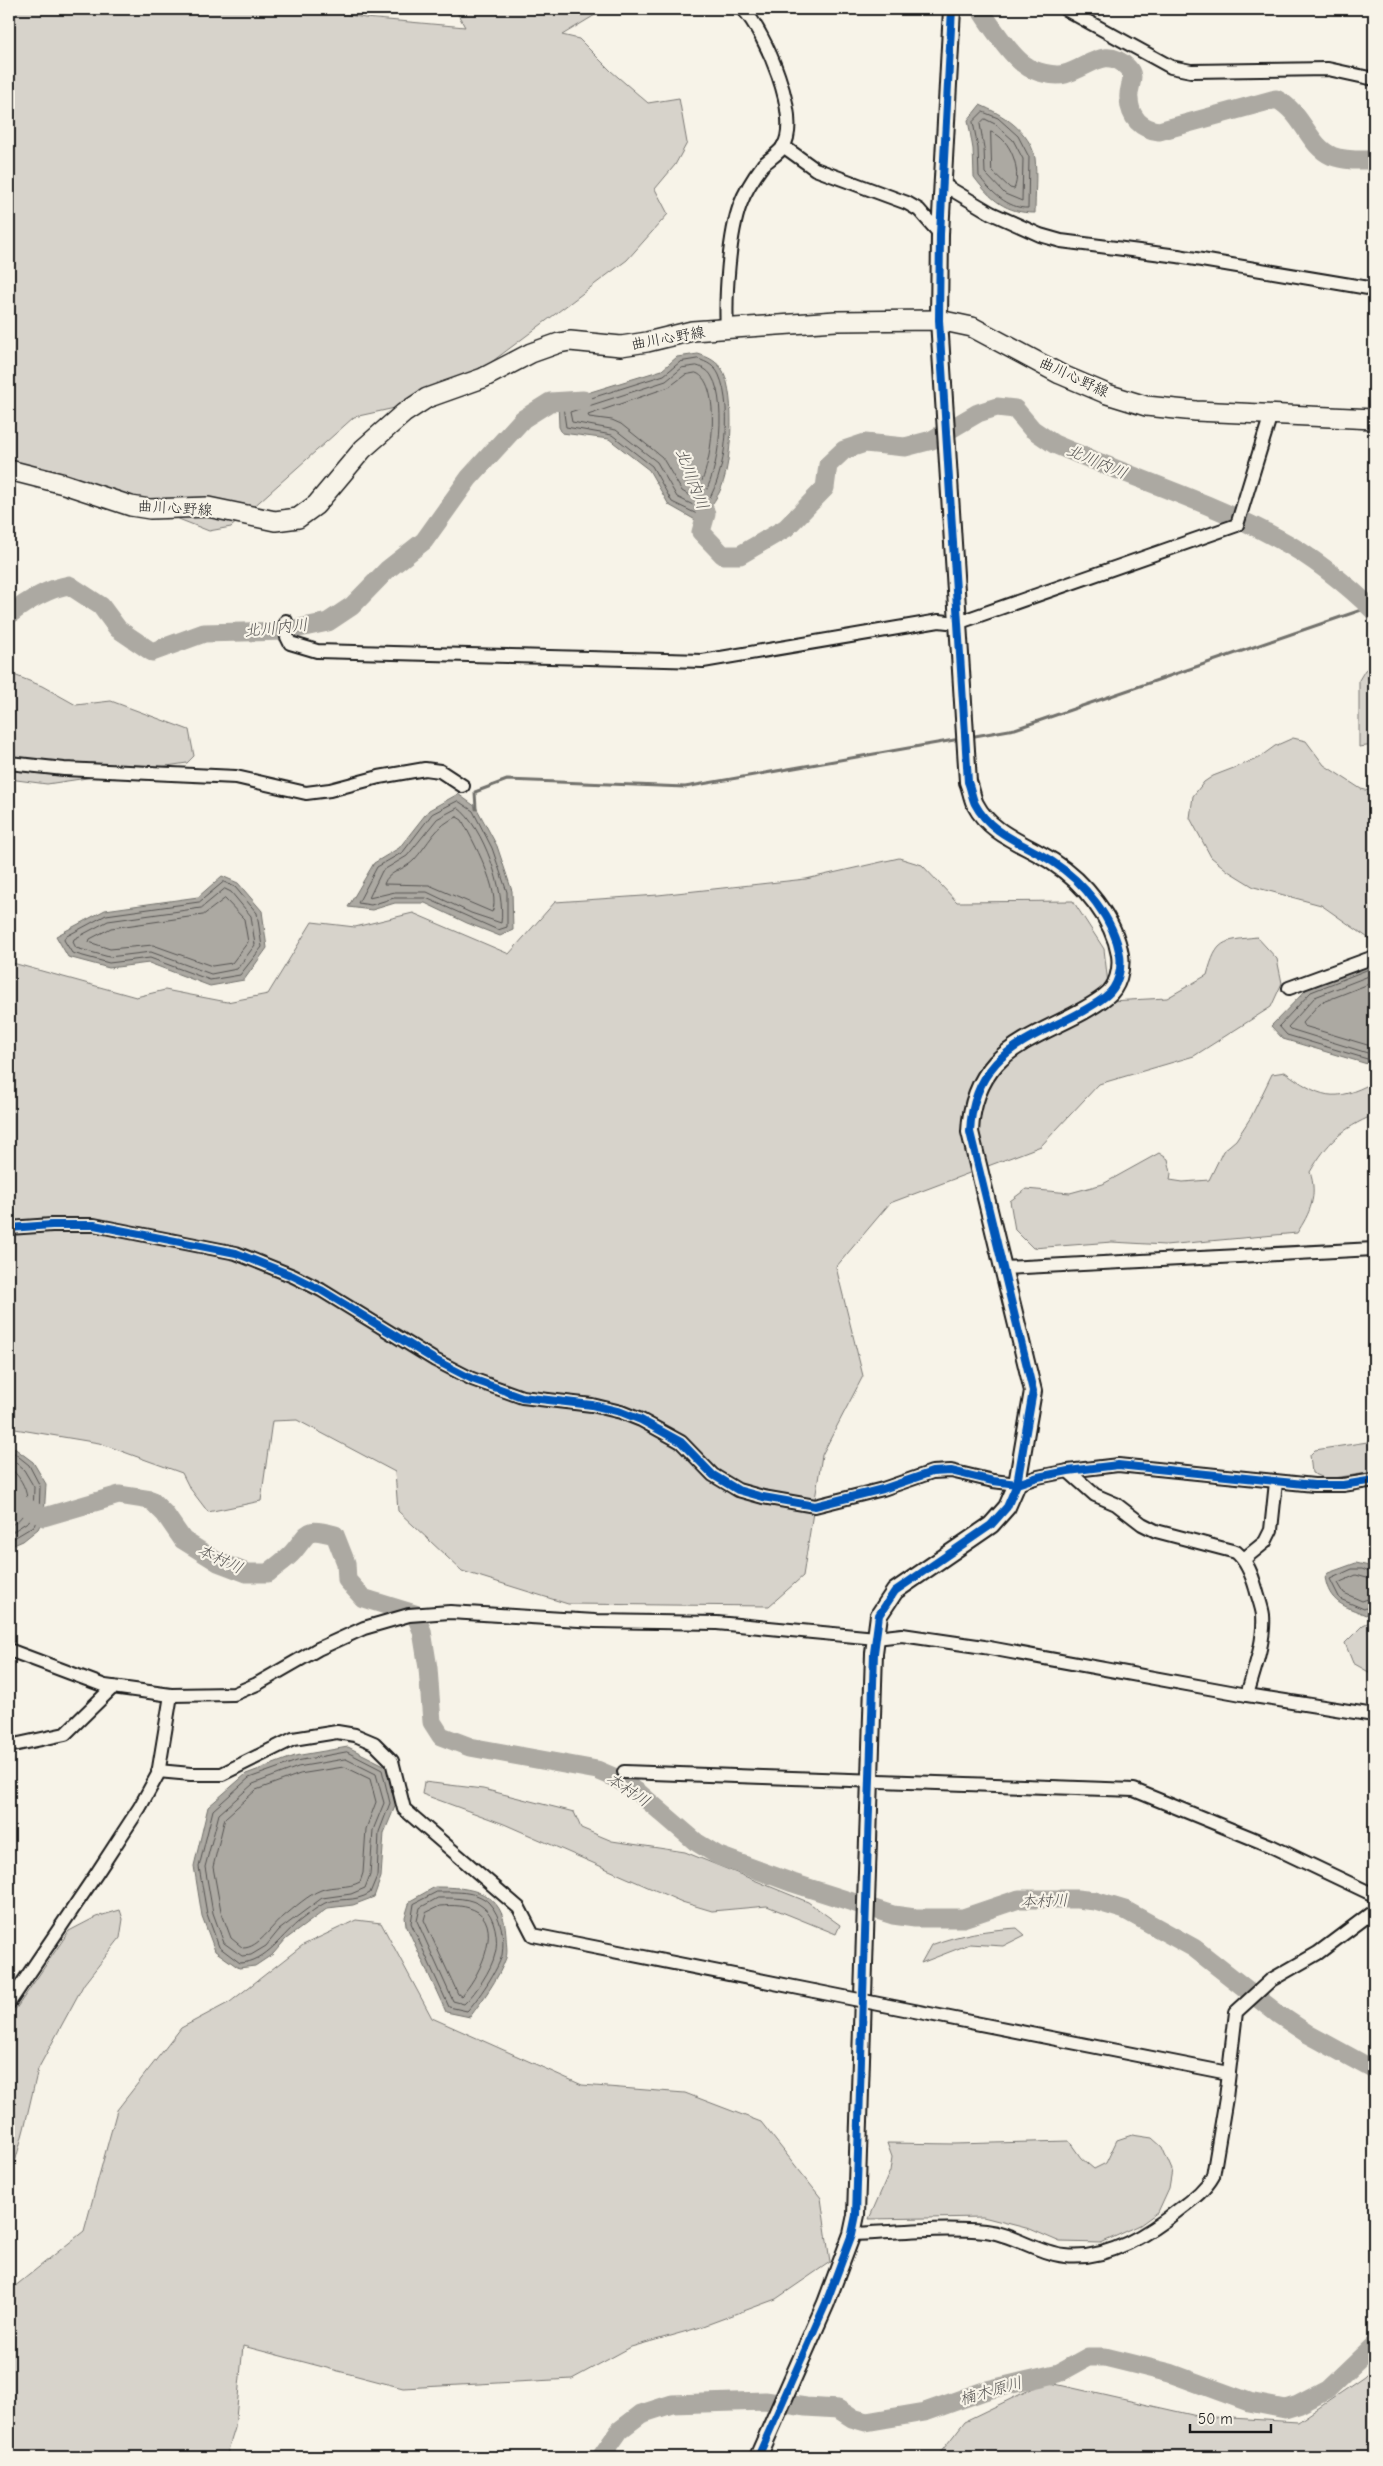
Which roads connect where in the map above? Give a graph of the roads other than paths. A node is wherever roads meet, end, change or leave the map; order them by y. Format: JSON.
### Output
{"nodes":[{"id":1,"x":744,"y":9,"type":"edge"},
{"id":2,"x":952,"y":9,"type":"edge"},
{"id":3,"x":1065,"y":9,"type":"edge"},
{"id":4,"x":1374,"y":79,"type":"edge"},
{"id":5,"x":784,"y":146,"type":"junction"},
{"id":6,"x":944,"y":185,"type":"junction"},
{"id":7,"x":940,"y":234,"type":"junction"},
{"id":8,"x":1374,"y":289,"type":"edge"},
{"id":9,"x":939,"y":320,"type":"junction"},
{"id":10,"x":727,"y":330,"type":"junction"},
{"id":11,"x":1271,"y":414,"type":"junction"},
{"id":12,"x":1374,"y":419,"type":"edge"},
{"id":13,"x":9,"y":470,"type":"edge"},
{"id":14,"x":286,"y":621,"type":"dead end"},
{"id":15,"x":957,"y":623,"type":"junction"},
{"id":16,"x":9,"y":763,"type":"edge"},
{"id":17,"x":463,"y":786,"type":"dead end"},
{"id":18,"x":1374,"y":958,"type":"edge"},
{"id":19,"x":1289,"y":988,"type":"dead end"},
{"id":20,"x":9,"y":1228,"type":"edge"},
{"id":21,"x":1374,"y":1249,"type":"edge"},
{"id":22,"x":1003,"y":1268,"type":"junction"},
{"id":23,"x":1068,"y":1471,"type":"junction"},
{"id":24,"x":1374,"y":1480,"type":"edge"},
{"id":25,"x":1276,"y":1482,"type":"junction"},
{"id":26,"x":1017,"y":1484,"type":"junction"},
{"id":27,"x":1244,"y":1559,"type":"junction"},
{"id":28,"x":876,"y":1638,"type":"junction"},
{"id":29,"x":9,"y":1650,"type":"edge"},
{"id":30,"x":113,"y":1687,"type":"junction"},
{"id":31,"x":171,"y":1695,"type":"junction"},
{"id":32,"x":1247,"y":1695,"type":"junction"},
{"id":33,"x":1374,"y":1715,"type":"edge"},
{"id":34,"x":9,"y":1746,"type":"edge"},
{"id":35,"x":158,"y":1771,"type":"junction"},
{"id":36,"x":624,"y":1772,"type":"dead end"},
{"id":37,"x":871,"y":1782,"type":"junction"},
{"id":38,"x":1374,"y":1895,"type":"edge"},
{"id":39,"x":1374,"y":1911,"type":"edge"},
{"id":40,"x":9,"y":2003,"type":"edge"},
{"id":41,"x":1228,"y":2073,"type":"junction"},
{"id":42,"x":852,"y":2234,"type":"junction"},
{"id":43,"x":758,"y":2457,"type":"edge"}],
"edges":[{"from":1,"to":5,"type":"street"},
{"from":2,"to":6,"type":"street"},
{"from":3,"to":4,"type":"street"},
{"from":5,"to":7,"type":"street"},
{"from":5,"to":10,"type":"street"},
{"from":6,"to":7,"type":"street"},
{"from":6,"to":8,"type":"street"},
{"from":7,"to":9,"type":"street"},
{"from":9,"to":10,"type":"main road","name":"曲川心野線"},
{"from":9,"to":11,"type":"main road","name":"曲川心野線"},
{"from":9,"to":15,"type":"street"},
{"from":10,"to":13,"type":"main road","name":"曲川心野線"},
{"from":11,"to":12,"type":"main road","name":"曲川心野線"},
{"from":11,"to":15,"type":"street"},
{"from":14,"to":15,"type":"street"},
{"from":15,"to":22,"type":"street"},
{"from":16,"to":17,"type":"street"},
{"from":18,"to":19,"type":"street"},
{"from":20,"to":26,"type":"street"},
{"from":21,"to":22,"type":"street"},
{"from":22,"to":26,"type":"street"},
{"from":23,"to":25,"type":"street"},
{"from":23,"to":26,"type":"street"},
{"from":23,"to":27,"type":"street"},
{"from":24,"to":25,"type":"street"},
{"from":25,"to":27,"type":"street"},
{"from":26,"to":28,"type":"street"},
{"from":27,"to":32,"type":"street"},
{"from":28,"to":31,"type":"street"},
{"from":28,"to":32,"type":"street"},
{"from":28,"to":37,"type":"street"},
{"from":29,"to":30,"type":"street"},
{"from":30,"to":31,"type":"street"},
{"from":30,"to":34,"type":"street"},
{"from":31,"to":35,"type":"street"},
{"from":32,"to":33,"type":"street"},
{"from":35,"to":40,"type":"street"},
{"from":35,"to":41,"type":"street","bridge":true},
{"from":36,"to":37,"type":"street"},
{"from":37,"to":38,"type":"street"},
{"from":37,"to":42,"type":"street"},
{"from":39,"to":41,"type":"street"},
{"from":41,"to":42,"type":"street"},
{"from":42,"to":43,"type":"street"}]}
